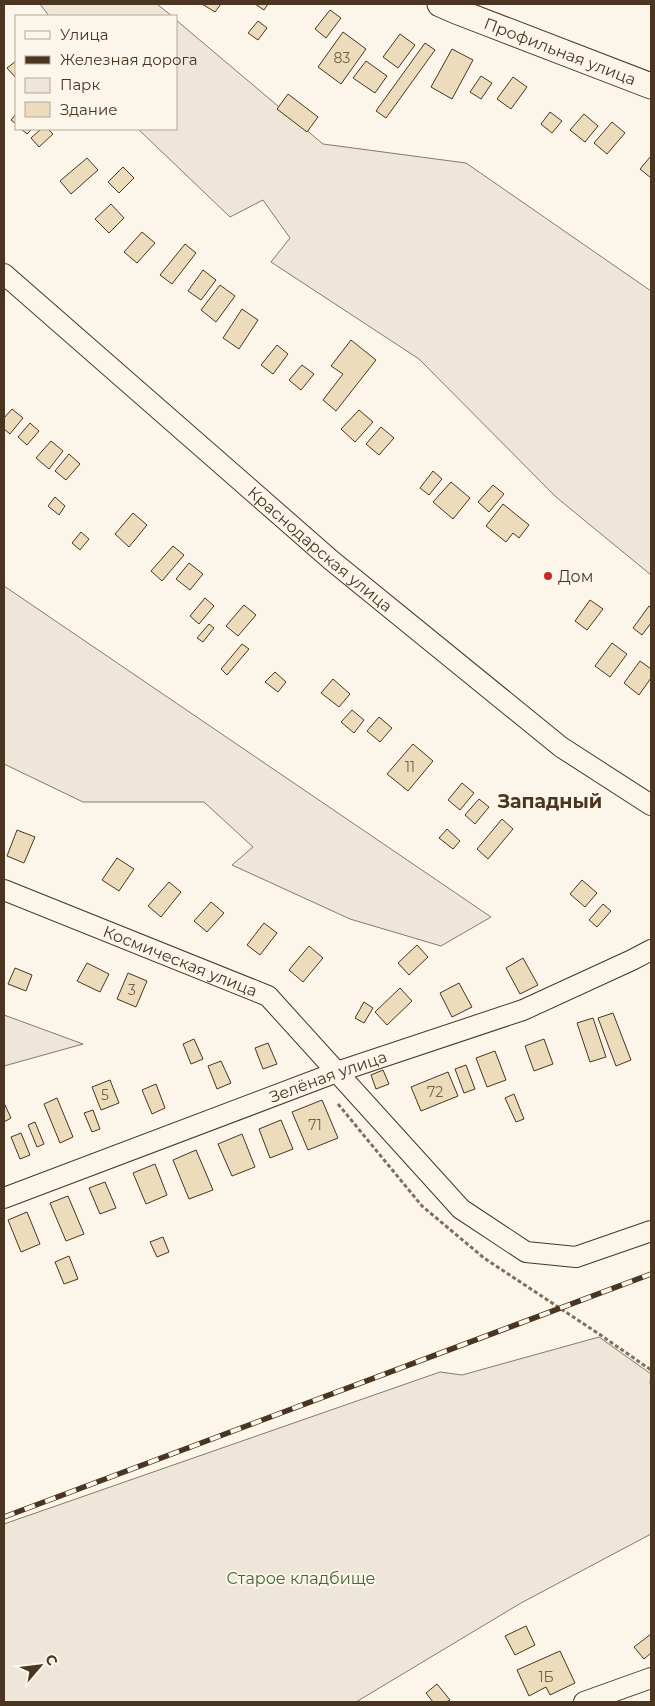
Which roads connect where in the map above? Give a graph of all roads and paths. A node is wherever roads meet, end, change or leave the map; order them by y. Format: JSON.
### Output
{"nodes":[{"id":1,"x":440,"y":4,"type":"edge"},
{"id":2,"x":651,"y":86,"type":"edge"},
{"id":3,"x":4,"y":274,"type":"edge"},
{"id":4,"x":651,"y":805,"type":"edge"},
{"id":5,"x":4,"y":890,"type":"edge"},
{"id":6,"x":651,"y":950,"type":"edge"},
{"id":7,"x":337,"y":1072,"type":"junction"},
{"id":8,"x":4,"y":1198,"type":"edge"},
{"id":9,"x":651,"y":1230,"type":"edge"},
{"id":10,"x":651,"y":1678,"type":"edge"},
{"id":11,"x":584,"y":1702,"type":"edge"}],
"edges":[{"from":1,"to":2,"type":"main road","name":"Профильная улица"},
{"from":3,"to":4,"type":"street","name":"Краснодарская улица"},
{"from":5,"to":7,"type":"street","name":"Космическая улица"},
{"from":6,"to":7,"type":"street","name":"Зелёная улица"},
{"from":7,"to":8,"type":"street","name":"Зелёная улица"},
{"from":7,"to":9,"type":"street","name":"Космическая улица"},
{"from":10,"to":11,"type":"street"}]}
